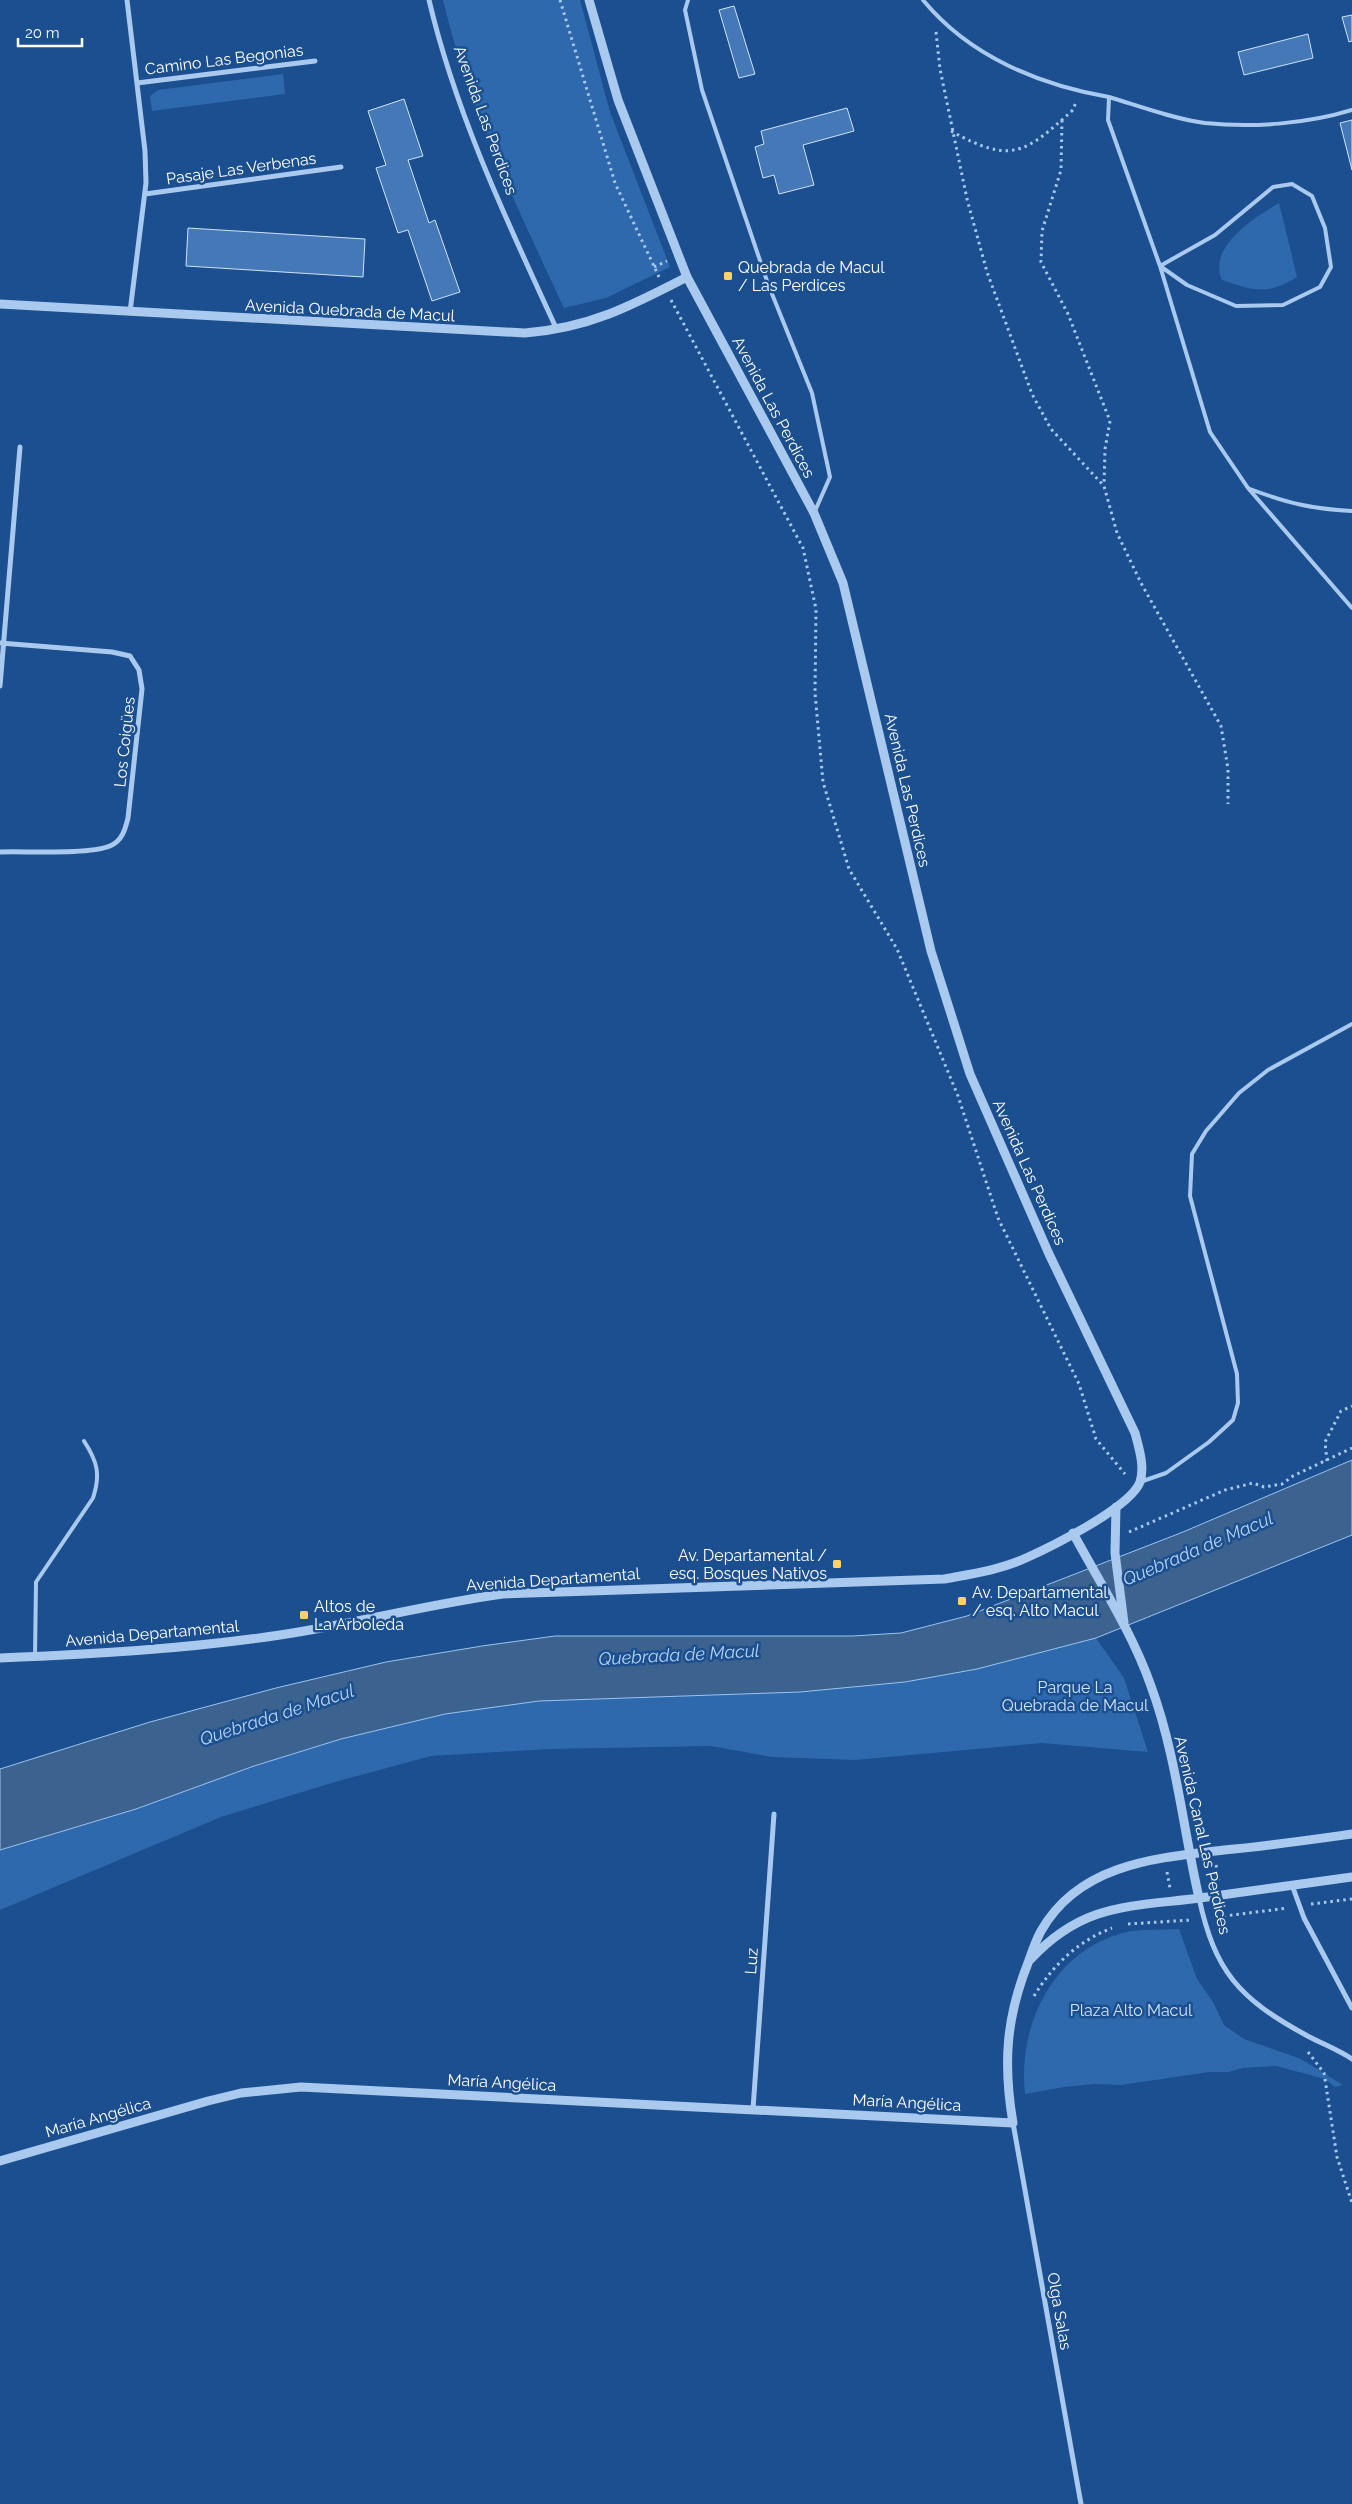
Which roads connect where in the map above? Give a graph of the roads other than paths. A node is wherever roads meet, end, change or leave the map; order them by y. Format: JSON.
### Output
{"nodes":[{"id":1,"x":127,"y":0,"type":"edge"},
{"id":2,"x":429,"y":0,"type":"edge"},
{"id":3,"x":589,"y":0,"type":"edge"},
{"id":4,"x":688,"y":0,"type":"edge"},
{"id":5,"x":923,"y":0,"type":"edge"},
{"id":6,"x":314,"y":61,"type":"dead end"},
{"id":7,"x":137,"y":82,"type":"junction"},
{"id":8,"x":1109,"y":97,"type":"junction"},
{"id":9,"x":1352,"y":110,"type":"edge"},
{"id":10,"x":341,"y":167,"type":"dead end"},
{"id":11,"x":145,"y":194,"type":"junction"},
{"id":12,"x":1160,"y":266,"type":"junction"},
{"id":13,"x":687,"y":277,"type":"junction"},
{"id":14,"x":0,"y":304,"type":"edge"},
{"id":15,"x":130,"y":312,"type":"junction"},
{"id":16,"x":558,"y":330,"type":"junction"},
{"id":17,"x":20,"y":447,"type":"dead end"},
{"id":18,"x":1248,"y":488,"type":"junction"},
{"id":19,"x":1352,"y":511,"type":"edge"},
{"id":20,"x":814,"y":514,"type":"junction"},
{"id":21,"x":1352,"y":608,"type":"edge"},
{"id":22,"x":1,"y":643,"type":"edge"},
{"id":23,"x":0,"y":686,"type":"edge"},
{"id":24,"x":0,"y":852,"type":"edge"},
{"id":25,"x":1352,"y":1024,"type":"edge"},
{"id":26,"x":84,"y":1441,"type":"dead end"},
{"id":27,"x":1140,"y":1482,"type":"junction"},
{"id":28,"x":1116,"y":1507,"type":"junction"},
{"id":29,"x":1073,"y":1533,"type":"junction"},
{"id":30,"x":1125,"y":1627,"type":"junction"},
{"id":31,"x":35,"y":1657,"type":"junction"},
{"id":32,"x":0,"y":1658,"type":"edge"},
{"id":33,"x":774,"y":1814,"type":"dead end"},
{"id":34,"x":1352,"y":1834,"type":"edge"},
{"id":35,"x":1190,"y":1854,"type":"junction"},
{"id":36,"x":1352,"y":1877,"type":"edge"},
{"id":37,"x":1292,"y":1885,"type":"junction"},
{"id":38,"x":1199,"y":1898,"type":"junction"},
{"id":39,"x":1028,"y":1962,"type":"junction"},
{"id":40,"x":1352,"y":2008,"type":"edge"},
{"id":41,"x":1352,"y":2059,"type":"edge"},
{"id":42,"x":753,"y":2109,"type":"junction"},
{"id":43,"x":1013,"y":2123,"type":"junction"},
{"id":44,"x":0,"y":2162,"type":"edge"},
{"id":45,"x":1081,"y":2504,"type":"edge"}],
"edges":[{"from":1,"to":7,"type":"street"},
{"from":2,"to":16,"type":"street","name":"Avenida Las Perdices"},
{"from":3,"to":13,"type":"street","name":"Avenida Las Perdices"},
{"from":4,"to":20,"type":"lane"},
{"from":5,"to":8,"type":"lane"},
{"from":6,"to":7,"type":"street","name":"Camino Las Begonias"},
{"from":7,"to":11,"type":"street"},
{"from":8,"to":9,"type":"lane"},
{"from":8,"to":12,"type":"lane"},
{"from":10,"to":11,"type":"street","name":"Pasaje Las Verbenas"},
{"from":11,"to":15,"type":"street"},
{"from":12,"to":12,"type":"lane"},
{"from":12,"to":18,"type":"lane"},
{"from":13,"to":16,"type":"street","name":"Avenida Quebrada de Macul"},
{"from":13,"to":20,"type":"street","name":"Avenida Las Perdices"},
{"from":14,"to":15,"type":"street","name":"Avenida Quebrada de Macul"},
{"from":15,"to":16,"type":"street","name":"Avenida Quebrada de Macul"},
{"from":17,"to":22,"type":"street"},
{"from":18,"to":19,"type":"lane"},
{"from":18,"to":21,"type":"lane"},
{"from":20,"to":27,"type":"street","name":"Avenida Las Perdices"},
{"from":22,"to":23,"type":"street"},
{"from":22,"to":24,"type":"street","name":"Los Coigües"},
{"from":25,"to":27,"type":"lane"},
{"from":26,"to":31,"type":"lane"},
{"from":27,"to":28,"type":"street"},
{"from":28,"to":29,"type":"street"},
{"from":28,"to":30,"type":"street"},
{"from":29,"to":30,"type":"street","name":"Avenida Canal Las Perdices"},
{"from":29,"to":31,"type":"street","name":"Avenida Departamental"},
{"from":30,"to":35,"type":"street","name":"Avenida Canal Las Perdices"},
{"from":31,"to":32,"type":"street","name":"Avenida Departamental"},
{"from":33,"to":42,"type":"street","name":"Luz"},
{"from":34,"to":35,"type":"street"},
{"from":35,"to":38,"type":"street","name":"Avenida Canal Las Perdices"},
{"from":35,"to":39,"type":"street"},
{"from":36,"to":37,"type":"street"},
{"from":37,"to":38,"type":"street"},
{"from":37,"to":40,"type":"street"},
{"from":38,"to":39,"type":"street"},
{"from":38,"to":41,"type":"street","name":"Avenida Canal Las Perdices"},
{"from":39,"to":43,"type":"street"},
{"from":42,"to":43,"type":"street","name":"María Angélica"},
{"from":42,"to":44,"type":"street","name":"María Angélica"},
{"from":43,"to":45,"type":"street","name":"Olga Salas"}]}
